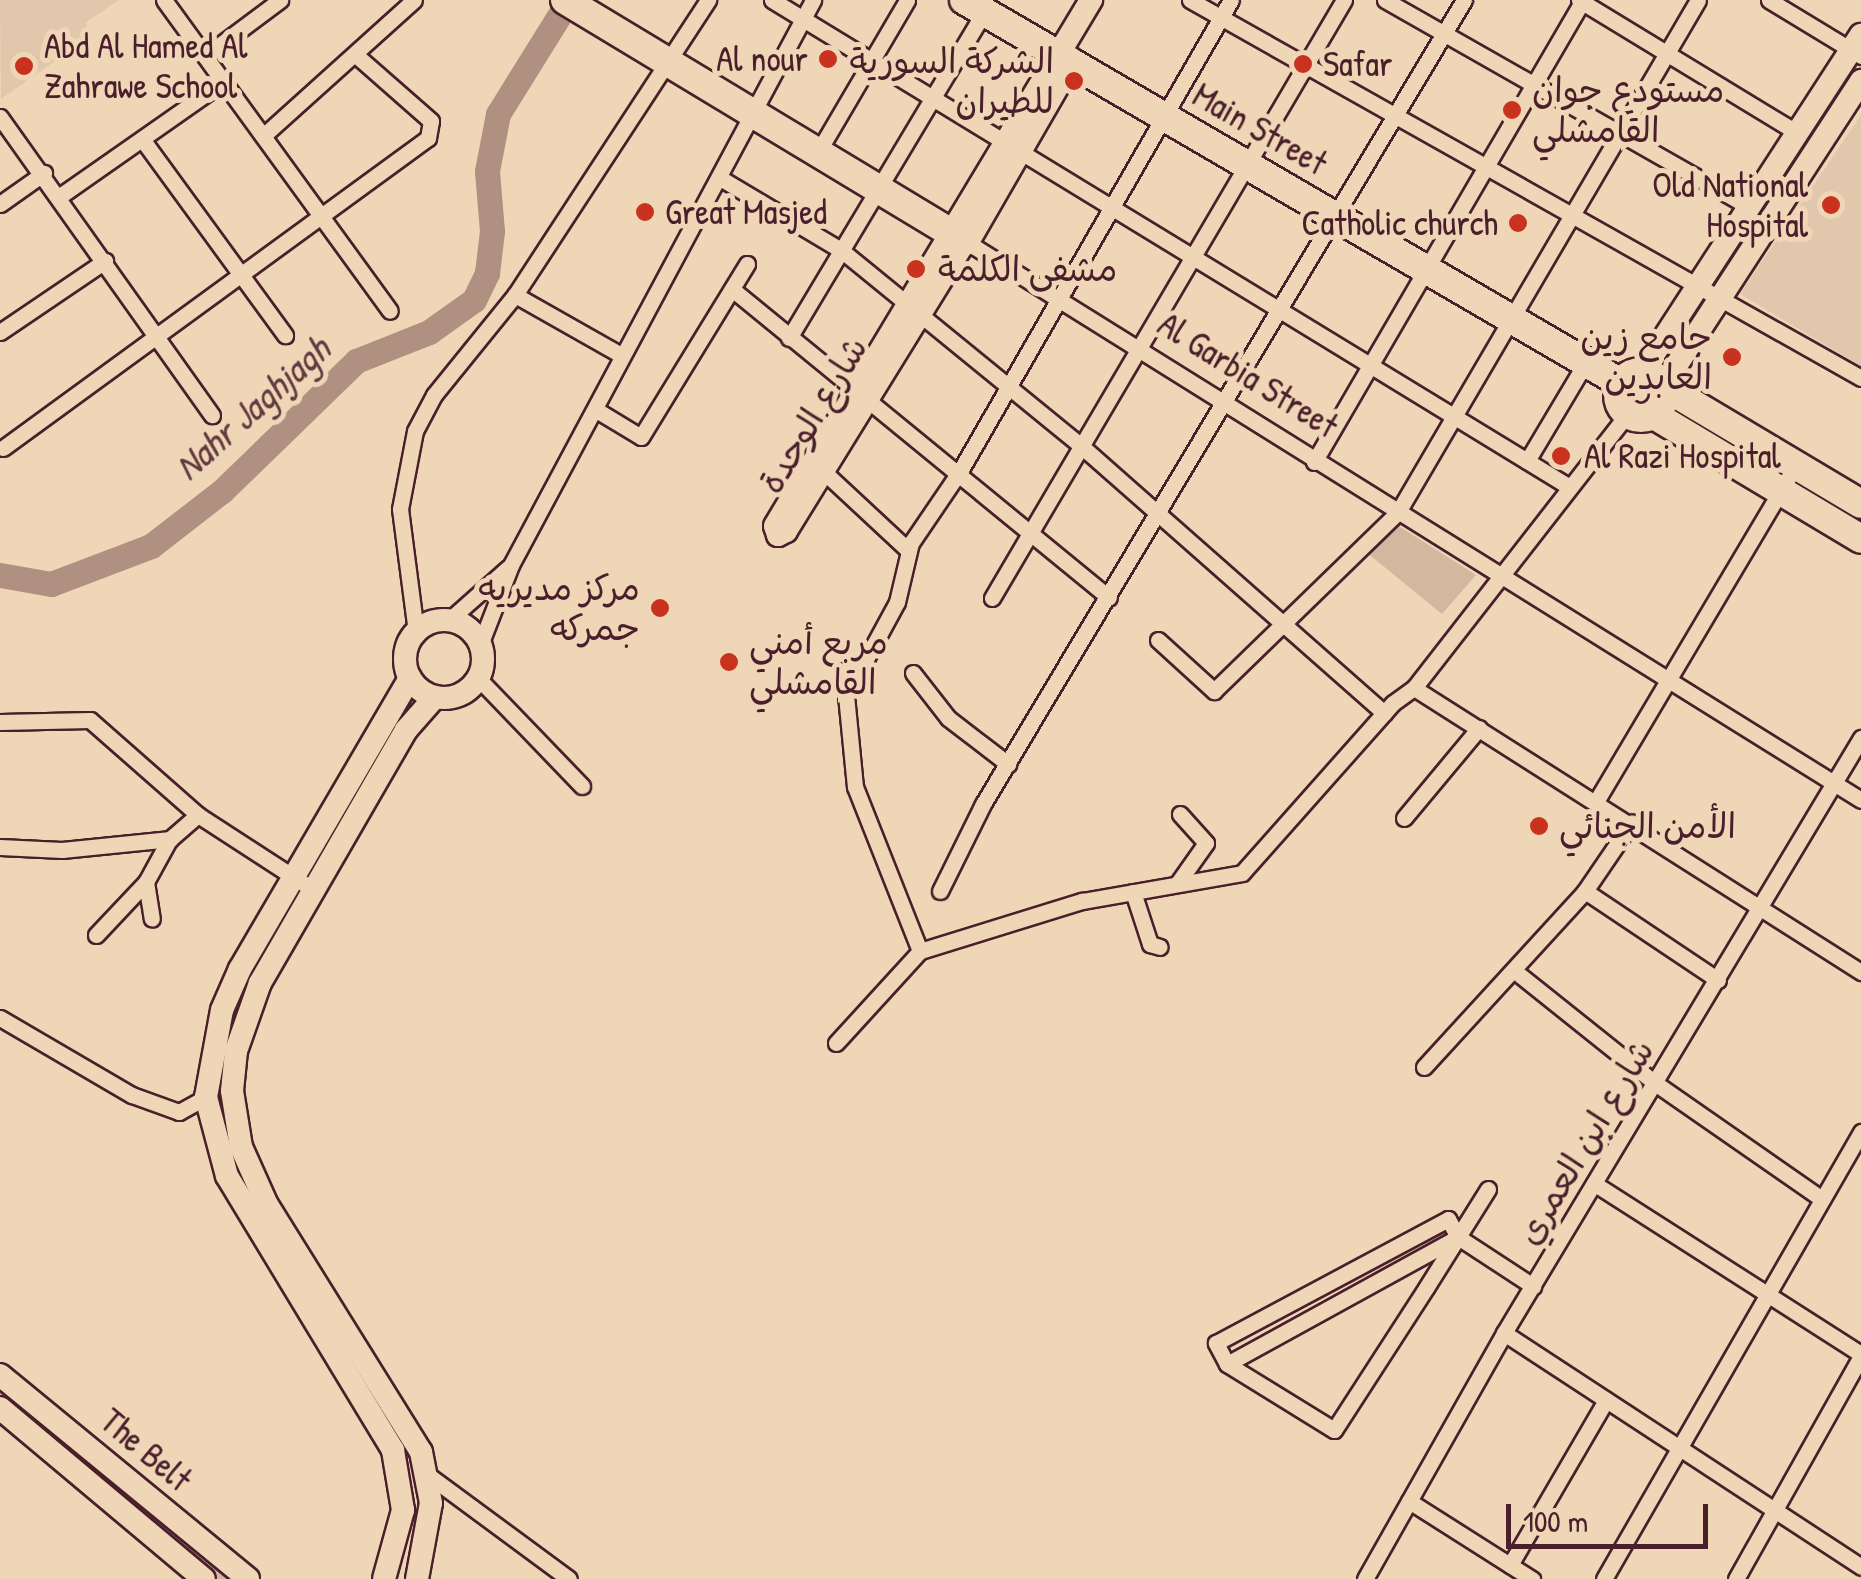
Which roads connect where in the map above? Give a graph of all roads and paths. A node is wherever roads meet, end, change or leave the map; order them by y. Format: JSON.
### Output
{"nodes":[{"id":1,"x":164,"y":0,"type":"edge"},
{"id":2,"x":280,"y":0,"type":"edge"},
{"id":3,"x":414,"y":0,"type":"edge"},
{"id":4,"x":566,"y":0,"type":"edge"},
{"id":5,"x":708,"y":0,"type":"edge"},
{"id":6,"x":772,"y":0,"type":"edge"},
{"id":7,"x":813,"y":0,"type":"edge"},
{"id":8,"x":907,"y":0,"type":"edge"},
{"id":9,"x":1091,"y":0,"type":"edge"},
{"id":10,"x":1106,"y":0,"type":"edge"},
{"id":11,"x":1190,"y":0,"type":"edge"},
{"id":12,"x":1230,"y":0,"type":"edge"},
{"id":13,"x":1344,"y":0,"type":"edge"},
{"id":14,"x":1385,"y":0,"type":"edge"},
{"id":15,"x":1464,"y":0,"type":"edge"},
{"id":16,"x":1698,"y":0,"type":"edge"},
{"id":17,"x":1769,"y":0,"type":"edge"},
{"id":18,"x":1581,"y":1,"type":"edge"},
{"id":19,"x":980,"y":4,"type":"edge"},
{"id":20,"x":1220,"y":17,"type":"junction"},
{"id":21,"x":804,"y":20,"type":"junction"},
{"id":22,"x":1444,"y":34,"type":"junction"},
{"id":23,"x":1858,"y":47,"type":"edge"},
{"id":24,"x":1666,"y":53,"type":"junction"},
{"id":25,"x":205,"y":56,"type":"junction"},
{"id":26,"x":358,"y":56,"type":"junction"},
{"id":27,"x":1064,"y":58,"type":"junction"},
{"id":28,"x":871,"y":61,"type":"junction"},
{"id":29,"x":671,"y":63,"type":"junction"},
{"id":30,"x":1305,"y":65,"type":"junction"},
{"id":31,"x":1861,"y":81,"type":"edge"},
{"id":32,"x":223,"y":82,"type":"junction"},
{"id":33,"x":1534,"y":84,"type":"junction"},
{"id":34,"x":932,"y":98,"type":"junction"},
{"id":35,"x":752,"y":112,"type":"junction"},
{"id":36,"x":1162,"y":116,"type":"junction"},
{"id":37,"x":1396,"y":116,"type":"junction"},
{"id":38,"x":0,"y":117,"type":"edge"},
{"id":39,"x":1618,"y":132,"type":"junction"},
{"id":40,"x":1798,"y":134,"type":"junction"},
{"id":41,"x":263,"y":136,"type":"junction"},
{"id":42,"x":142,"y":139,"type":"junction"},
{"id":43,"x":1011,"y":146,"type":"junction"},
{"id":44,"x":818,"y":152,"type":"junction"},
{"id":45,"x":1246,"y":164,"type":"junction"},
{"id":46,"x":1485,"y":166,"type":"junction"},
{"id":47,"x":44,"y":173,"type":"junction"},
{"id":48,"x":720,"y":178,"type":"junction"},
{"id":49,"x":878,"y":189,"type":"junction"},
{"id":50,"x":60,"y":196,"type":"junction"},
{"id":51,"x":0,"y":204,"type":"edge"},
{"id":52,"x":1749,"y":207,"type":"junction"},
{"id":53,"x":1112,"y":208,"type":"junction"},
{"id":54,"x":1570,"y":214,"type":"junction"},
{"id":55,"x":1336,"y":216,"type":"junction"},
{"id":56,"x":323,"y":220,"type":"junction"},
{"id":57,"x":958,"y":238,"type":"junction"},
{"id":58,"x":842,"y":250,"type":"junction"},
{"id":59,"x":1191,"y":256,"type":"junction"},
{"id":60,"x":105,"y":261,"type":"junction"},
{"id":61,"x":747,"y":264,"type":"dead end"},
{"id":62,"x":1425,"y":269,"type":"junction"},
{"id":63,"x":244,"y":278,"type":"junction"},
{"id":64,"x":1698,"y":286,"type":"junction"},
{"id":65,"x":732,"y":289,"type":"junction"},
{"id":66,"x":515,"y":296,"type":"junction"},
{"id":67,"x":1720,"y":298,"type":"junction"},
{"id":68,"x":1059,"y":300,"type":"junction"},
{"id":69,"x":1280,"y":310,"type":"junction"},
{"id":70,"x":390,"y":311,"type":"dead end"},
{"id":71,"x":912,"y":313,"type":"junction"},
{"id":72,"x":1508,"y":317,"type":"junction"},
{"id":73,"x":0,"y":332,"type":"edge"},
{"id":74,"x":286,"y":335,"type":"dead end"},
{"id":75,"x":162,"y":338,"type":"junction"},
{"id":76,"x":788,"y":338,"type":"junction"},
{"id":77,"x":1136,"y":348,"type":"junction"},
{"id":78,"x":621,"y":355,"type":"junction"},
{"id":79,"x":1586,"y":362,"type":"junction"},
{"id":80,"x":1370,"y":365,"type":"junction"},
{"id":81,"x":1861,"y":378,"type":"edge"},
{"id":82,"x":1642,"y":380,"type":"junction"},
{"id":83,"x":1008,"y":388,"type":"junction"},
{"id":84,"x":862,"y":394,"type":"junction"},
{"id":85,"x":1224,"y":403,"type":"junction"},
{"id":86,"x":598,"y":411,"type":"junction"},
{"id":87,"x":1450,"y":414,"type":"junction"},
{"id":88,"x":1641,"y":414,"type":"junction"},
{"id":89,"x":212,"y":415,"type":"dead end"},
{"id":90,"x":1079,"y":444,"type":"junction"},
{"id":91,"x":3,"y":448,"type":"dead end"},
{"id":92,"x":1526,"y":461,"type":"junction"},
{"id":93,"x":1314,"y":462,"type":"junction"},
{"id":94,"x":1796,"y":465,"type":"junction"},
{"id":95,"x":960,"y":471,"type":"junction"},
{"id":96,"x":823,"y":472,"type":"junction"},
{"id":97,"x":1568,"y":486,"type":"junction"},
{"id":98,"x":1781,"y":490,"type":"junction"},
{"id":99,"x":1861,"y":504,"type":"edge"},
{"id":100,"x":1398,"y":512,"type":"junction"},
{"id":101,"x":1159,"y":513,"type":"junction"},
{"id":102,"x":1027,"y":530,"type":"junction"},
{"id":103,"x":1861,"y":539,"type":"edge"},
{"id":104,"x":909,"y":551,"type":"junction"},
{"id":105,"x":511,"y":565,"type":"junction"},
{"id":106,"x":1498,"y":574,"type":"junction"},
{"id":107,"x":992,"y":598,"type":"dead end"},
{"id":108,"x":1108,"y":598,"type":"junction"},
{"id":109,"x":448,"y":620,"type":"junction"},
{"id":110,"x":1284,"y":621,"type":"junction"},
{"id":111,"x":416,"y":632,"type":"junction"},
{"id":112,"x":1158,"y":640,"type":"dead end"},
{"id":113,"x":480,"y":646,"type":"junction"},
{"id":114,"x":913,"y":673,"type":"dead end"},
{"id":115,"x":410,"y":678,"type":"junction"},
{"id":116,"x":478,"y":678,"type":"junction"},
{"id":117,"x":1668,"y":680,"type":"junction"},
{"id":118,"x":1414,"y":688,"type":"junction"},
{"id":119,"x":435,"y":697,"type":"junction"},
{"id":120,"x":1384,"y":713,"type":"junction"},
{"id":121,"x":0,"y":722,"type":"edge"},
{"id":122,"x":1479,"y":728,"type":"junction"},
{"id":123,"x":1861,"y":738,"type":"edge"},
{"id":124,"x":1008,"y":764,"type":"junction"},
{"id":125,"x":1834,"y":784,"type":"junction"},
{"id":126,"x":582,"y":786,"type":"dead end"},
{"id":127,"x":1596,"y":800,"type":"junction"},
{"id":128,"x":1861,"y":800,"type":"edge"},
{"id":129,"x":1180,"y":814,"type":"dead end"},
{"id":130,"x":198,"y":815,"type":"junction"},
{"id":131,"x":1404,"y":818,"type":"dead end"},
{"id":132,"x":1632,"y":822,"type":"junction"},
{"id":133,"x":169,"y":840,"type":"junction"},
{"id":134,"x":0,"y":847,"type":"edge"},
{"id":135,"x":146,"y":882,"type":"junction"},
{"id":136,"x":302,"y":883,"type":"junction"},
{"id":137,"x":1178,"y":884,"type":"junction"},
{"id":138,"x":940,"y":890,"type":"dead end"},
{"id":139,"x":1585,"y":891,"type":"junction"},
{"id":140,"x":1133,"y":892,"type":"junction"},
{"id":141,"x":1761,"y":910,"type":"junction"},
{"id":142,"x":152,"y":919,"type":"dead end"},
{"id":143,"x":96,"y":935,"type":"dead end"},
{"id":144,"x":1160,"y":947,"type":"dead end"},
{"id":145,"x":920,"y":951,"type":"junction"},
{"id":146,"x":1516,"y":972,"type":"junction"},
{"id":147,"x":1861,"y":972,"type":"edge"},
{"id":148,"x":1718,"y":980,"type":"junction"},
{"id":149,"x":0,"y":1018,"type":"edge"},
{"id":150,"x":836,"y":1043,"type":"dead end"},
{"id":151,"x":1424,"y":1067,"type":"dead end"},
{"id":152,"x":1656,"y":1083,"type":"junction"},
{"id":153,"x":206,"y":1097,"type":"junction"},
{"id":154,"x":1860,"y":1138,"type":"edge"},
{"id":155,"x":1595,"y":1184,"type":"junction"},
{"id":156,"x":1488,"y":1188,"type":"dead end"},
{"id":157,"x":1822,"y":1198,"type":"junction"},
{"id":158,"x":1458,"y":1238,"type":"junction"},
{"id":159,"x":1392,"y":1250,"type":"junction"},
{"id":160,"x":1402,"y":1269,"type":"junction"},
{"id":161,"x":1532,"y":1286,"type":"junction"},
{"id":162,"x":1768,"y":1294,"type":"junction"},
{"id":163,"x":1504,"y":1333,"type":"junction"},
{"id":164,"x":1861,"y":1355,"type":"edge"},
{"id":165,"x":1227,"y":1364,"type":"junction"},
{"id":166,"x":0,"y":1375,"type":"edge"},
{"id":167,"x":1606,"y":1400,"type":"junction"},
{"id":168,"x":0,"y":1408,"type":"edge"},
{"id":169,"x":1679,"y":1448,"type":"junction"},
{"id":170,"x":428,"y":1475,"type":"junction"},
{"id":171,"x":1409,"y":1500,"type":"junction"},
{"id":172,"x":1774,"y":1511,"type":"junction"},
{"id":173,"x":1510,"y":1565,"type":"junction"},
{"id":174,"x":1861,"y":1568,"type":"edge"},
{"id":175,"x":204,"y":1579,"type":"edge"},
{"id":176,"x":248,"y":1579,"type":"edge"},
{"id":177,"x":384,"y":1579,"type":"edge"},
{"id":178,"x":417,"y":1579,"type":"edge"},
{"id":179,"x":569,"y":1579,"type":"edge"},
{"id":180,"x":1365,"y":1579,"type":"edge"},
{"id":181,"x":1532,"y":1579,"type":"edge"},
{"id":182,"x":1604,"y":1579,"type":"edge"},
{"id":183,"x":1736,"y":1579,"type":"edge"}],
"edges":[{"from":1,"to":25,"type":"street"},
{"from":2,"to":25,"type":"street"},
{"from":3,"to":26,"type":"street"},
{"from":4,"to":29,"type":"highway","name":"Al Garbia Street"},
{"from":5,"to":29,"type":"street"},
{"from":6,"to":21,"type":"street"},
{"from":7,"to":21,"type":"street"},
{"from":8,"to":28,"type":"street"},
{"from":9,"to":27,"type":"street","name":"شارع الوحدة"},
{"from":10,"to":27,"type":"street","name":"شارع الوحدة"},
{"from":11,"to":20,"type":"street"},
{"from":12,"to":20,"type":"street"},
{"from":13,"to":30,"type":"street"},
{"from":14,"to":22,"type":"street"},
{"from":15,"to":22,"type":"street"},
{"from":16,"to":24,"type":"street"},
{"from":17,"to":23,"type":"street"},
{"from":18,"to":24,"type":"street"},
{"from":18,"to":33,"type":"street"},
{"from":19,"to":27,"type":"highway","name":"Main Street"},
{"from":19,"to":34,"type":"street"},
{"from":20,"to":30,"type":"street"},
{"from":20,"to":36,"type":"street"},
{"from":21,"to":28,"type":"street"},
{"from":21,"to":35,"type":"street"},
{"from":22,"to":33,"type":"street"},
{"from":22,"to":37,"type":"street"},
{"from":23,"to":40,"type":"street"},
{"from":24,"to":39,"type":"street"},
{"from":24,"to":40,"type":"street"},
{"from":25,"to":32,"type":"street"},
{"from":26,"to":41,"type":"street"},
{"from":26,"to":56,"type":"street"},
{"from":27,"to":36,"type":"highway","name":"Main Street"},
{"from":27,"to":43,"type":"highway","name":"شارع الوحدة"},
{"from":28,"to":34,"type":"street"},
{"from":28,"to":44,"type":"street"},
{"from":29,"to":35,"type":"highway","name":"Al Garbia Street"},
{"from":29,"to":66,"type":"street"},
{"from":30,"to":37,"type":"street"},
{"from":30,"to":45,"type":"street"},
{"from":31,"to":67,"type":"street"},
{"from":32,"to":41,"type":"street"},
{"from":32,"to":42,"type":"street"},
{"from":33,"to":39,"type":"street"},
{"from":33,"to":46,"type":"street"},
{"from":34,"to":43,"type":"street"},
{"from":34,"to":49,"type":"street"},
{"from":35,"to":44,"type":"highway","name":"Al Garbia Street"},
{"from":35,"to":48,"type":"street"},
{"from":36,"to":45,"type":"highway","name":"Main Street"},
{"from":36,"to":53,"type":"street"},
{"from":37,"to":46,"type":"street"},
{"from":37,"to":55,"type":"street"},
{"from":38,"to":47,"type":"street"},
{"from":39,"to":52,"type":"street"},
{"from":39,"to":54,"type":"street"},
{"from":40,"to":52,"type":"street"},
{"from":41,"to":56,"type":"street"},
{"from":42,"to":50,"type":"street"},
{"from":42,"to":63,"type":"street"},
{"from":43,"to":53,"type":"street"},
{"from":43,"to":57,"type":"highway","name":"شارع الوحدة"},
{"from":44,"to":49,"type":"highway","name":"Al Garbia Street"},
{"from":45,"to":55,"type":"highway","name":"Main Street"},
{"from":45,"to":59,"type":"street"},
{"from":46,"to":54,"type":"street"},
{"from":46,"to":62,"type":"street"},
{"from":47,"to":50,"type":"street"},
{"from":47,"to":51,"type":"street"},
{"from":48,"to":58,"type":"street"},
{"from":48,"to":78,"type":"street"},
{"from":49,"to":57,"type":"highway","name":"Al Garbia Street"},
{"from":49,"to":58,"type":"street"},
{"from":50,"to":60,"type":"street"},
{"from":52,"to":64,"type":"street"},
{"from":53,"to":59,"type":"street"},
{"from":53,"to":68,"type":"street"},
{"from":54,"to":64,"type":"street"},
{"from":54,"to":72,"type":"street"},
{"from":55,"to":62,"type":"highway","name":"Main Street"},
{"from":55,"to":69,"type":"street"},
{"from":56,"to":63,"type":"street"},
{"from":56,"to":70,"type":"street"},
{"from":57,"to":68,"type":"street","name":"Al Garbia Street"},
{"from":57,"to":71,"type":"street","name":"شارع الوحدة"},
{"from":58,"to":71,"type":"street"},
{"from":58,"to":76,"type":"street"},
{"from":59,"to":69,"type":"street"},
{"from":59,"to":77,"type":"street"},
{"from":60,"to":73,"type":"street"},
{"from":60,"to":75,"type":"street"},
{"from":61,"to":65,"type":"street"},
{"from":62,"to":72,"type":"highway","name":"Main Street"},
{"from":62,"to":80,"type":"street"},
{"from":63,"to":74,"type":"street"},
{"from":63,"to":75,"type":"street"},
{"from":64,"to":67,"type":"street"},
{"from":64,"to":82,"type":"street"},
{"from":65,"to":76,"type":"street"},
{"from":65,"to":86,"type":"street"},
{"from":66,"to":78,"type":"street"},
{"from":66,"to":111,"type":"street"},
{"from":67,"to":81,"type":"street"},
{"from":67,"to":82,"type":"street"},
{"from":68,"to":77,"type":"street","name":"Al Garbia Street"},
{"from":68,"to":83,"type":"street"},
{"from":69,"to":80,"type":"street"},
{"from":69,"to":85,"type":"street"},
{"from":71,"to":83,"type":"street"},
{"from":71,"to":84,"type":"street","name":"شارع الوحدة"},
{"from":72,"to":79,"type":"highway","name":"Main Street"},
{"from":72,"to":87,"type":"street"},
{"from":75,"to":89,"type":"street"},
{"from":75,"to":91,"type":"street"},
{"from":76,"to":84,"type":"street"},
{"from":77,"to":85,"type":"street","name":"Al Garbia Street"},
{"from":77,"to":90,"type":"street"},
{"from":78,"to":86,"type":"street"},
{"from":79,"to":82,"type":"highway","name":"Main Street"},
{"from":79,"to":92,"type":"street"},
{"from":80,"to":87,"type":"street"},
{"from":80,"to":93,"type":"street"},
{"from":82,"to":88,"type":"highway"},
{"from":82,"to":88,"type":"highway"},
{"from":82,"to":94,"type":"highway","name":"Main Street"},
{"from":83,"to":90,"type":"street"},
{"from":83,"to":95,"type":"street"},
{"from":84,"to":95,"type":"street"},
{"from":84,"to":96,"type":"street","name":"شارع الوحدة"},
{"from":84,"to":96,"type":"street","name":"شارع الوحدة"},
{"from":85,"to":93,"type":"street","name":"Al Garbia Street"},
{"from":85,"to":101,"type":"street"},
{"from":86,"to":105,"type":"street"},
{"from":87,"to":92,"type":"street"},
{"from":87,"to":100,"type":"street"},
{"from":88,"to":97,"type":"street"},
{"from":88,"to":98,"type":"highway"},
{"from":90,"to":101,"type":"street"},
{"from":90,"to":102,"type":"street"},
{"from":92,"to":97,"type":"street"},
{"from":93,"to":100,"type":"street","name":"Al Garbia Street"},
{"from":94,"to":98,"type":"street"},
{"from":94,"to":99,"type":"highway","name":"Main Street"},
{"from":95,"to":102,"type":"street"},
{"from":95,"to":104,"type":"street"},
{"from":96,"to":104,"type":"street"},
{"from":97,"to":106,"type":"street"},
{"from":98,"to":103,"type":"highway"},
{"from":98,"to":117,"type":"street"},
{"from":100,"to":106,"type":"street","name":"Al Garbia Street"},
{"from":100,"to":110,"type":"street"},
{"from":101,"to":108,"type":"street"},
{"from":101,"to":110,"type":"street"},
{"from":102,"to":107,"type":"street"},
{"from":102,"to":108,"type":"street"},
{"from":104,"to":145,"type":"street"},
{"from":105,"to":109,"type":"street"},
{"from":105,"to":113,"type":"street"},
{"from":106,"to":117,"type":"street","name":"Al Garbia Street"},
{"from":106,"to":118,"type":"street"},
{"from":108,"to":124,"type":"street"},
{"from":109,"to":111,"type":"street"},
{"from":109,"to":113,"type":"street"},
{"from":110,"to":112,"type":"street"},
{"from":110,"to":120,"type":"street"},
{"from":111,"to":115,"type":"street"},
{"from":113,"to":116,"type":"street"},
{"from":114,"to":124,"type":"street"},
{"from":115,"to":119,"type":"street"},
{"from":115,"to":136,"type":"street"},
{"from":116,"to":119,"type":"street"},
{"from":116,"to":126,"type":"street"},
{"from":117,"to":125,"type":"street","name":"Al Garbia Street"},
{"from":117,"to":127,"type":"street"},
{"from":118,"to":120,"type":"street"},
{"from":118,"to":122,"type":"street"},
{"from":119,"to":136,"type":"street"},
{"from":120,"to":137,"type":"street"},
{"from":121,"to":130,"type":"street"},
{"from":122,"to":127,"type":"street"},
{"from":122,"to":131,"type":"street"},
{"from":123,"to":125,"type":"street","name":"شارع ابن العمري"},
{"from":124,"to":138,"type":"street"},
{"from":125,"to":128,"type":"street","name":"Al Garbia Street"},
{"from":125,"to":141,"type":"street","name":"شارع ابن العمري"},
{"from":127,"to":132,"type":"street"},
{"from":129,"to":137,"type":"street"},
{"from":130,"to":133,"type":"street"},
{"from":130,"to":136,"type":"street"},
{"from":132,"to":139,"type":"street"},
{"from":132,"to":141,"type":"street"},
{"from":133,"to":134,"type":"street"},
{"from":133,"to":135,"type":"street"},
{"from":135,"to":142,"type":"street"},
{"from":135,"to":143,"type":"street"},
{"from":136,"to":153,"type":"street"},
{"from":136,"to":170,"type":"street"},
{"from":137,"to":140,"type":"street"},
{"from":139,"to":146,"type":"street"},
{"from":139,"to":148,"type":"street"},
{"from":140,"to":144,"type":"street"},
{"from":140,"to":145,"type":"street"},
{"from":141,"to":147,"type":"street"},
{"from":141,"to":148,"type":"street","name":"شارع ابن العمري"},
{"from":145,"to":150,"type":"street"},
{"from":146,"to":151,"type":"street"},
{"from":146,"to":152,"type":"street"},
{"from":148,"to":152,"type":"street","name":"شارع ابن العمري"},
{"from":149,"to":153,"type":"street"},
{"from":152,"to":155,"type":"street","name":"شارع ابن العمري"},
{"from":152,"to":157,"type":"street"},
{"from":153,"to":177,"type":"street"},
{"from":154,"to":157,"type":"street"},
{"from":155,"to":161,"type":"street","name":"شارع ابن العمري"},
{"from":155,"to":162,"type":"street"},
{"from":156,"to":158,"type":"street"},
{"from":157,"to":162,"type":"street"},
{"from":158,"to":159,"type":"street"},
{"from":158,"to":160,"type":"street"},
{"from":158,"to":161,"type":"street"},
{"from":158,"to":165,"type":"street"},
{"from":159,"to":160,"type":"street"},
{"from":159,"to":165,"type":"street"},
{"from":160,"to":165,"type":"street"},
{"from":161,"to":163,"type":"street","name":"شارع ابن العمري"},
{"from":162,"to":164,"type":"street"},
{"from":162,"to":169,"type":"street"},
{"from":163,"to":167,"type":"street"},
{"from":163,"to":171,"type":"street","name":"شارع ابن العمري"},
{"from":164,"to":172,"type":"street"},
{"from":166,"to":176,"type":"street","name":"The Belt"},
{"from":167,"to":169,"type":"street"},
{"from":167,"to":173,"type":"street"},
{"from":168,"to":175,"type":"street","name":"The Belt"},
{"from":169,"to":172,"type":"street"},
{"from":169,"to":182,"type":"street"},
{"from":170,"to":178,"type":"street"},
{"from":170,"to":179,"type":"street"},
{"from":171,"to":173,"type":"street"},
{"from":171,"to":180,"type":"street","name":"شارع ابن العمري"},
{"from":172,"to":174,"type":"street"},
{"from":172,"to":183,"type":"street"},
{"from":173,"to":181,"type":"street"}]}
